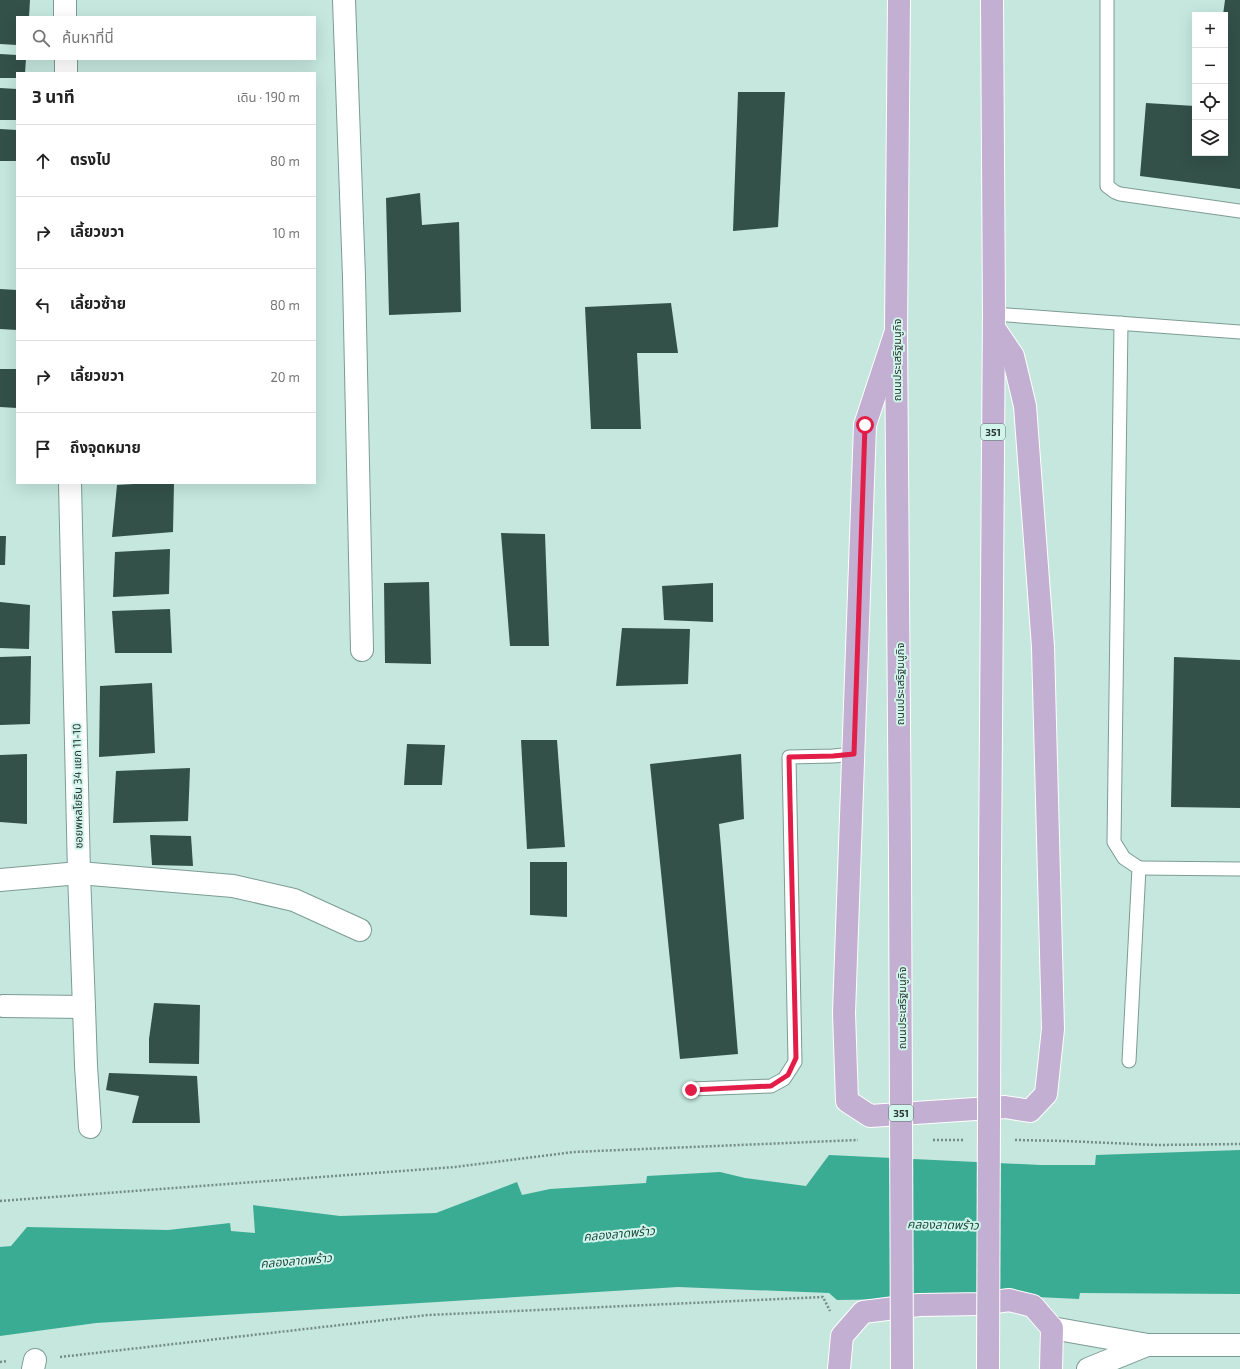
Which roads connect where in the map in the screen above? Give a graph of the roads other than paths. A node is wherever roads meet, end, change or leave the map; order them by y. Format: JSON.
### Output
{"nodes":[{"id":1,"x":65,"y":0,"type":"edge"},
{"id":2,"x":344,"y":0,"type":"edge"},
{"id":3,"x":899,"y":0,"type":"edge"},
{"id":4,"x":992,"y":0,"type":"edge"},
{"id":5,"x":1107,"y":0,"type":"edge"},
{"id":6,"x":65,"y":16,"type":"edge"},
{"id":7,"x":66,"y":60,"type":"edge"},
{"id":8,"x":66,"y":72,"type":"edge"},
{"id":9,"x":1240,"y":211,"type":"edge"},
{"id":10,"x":994,"y":321,"type":"junction"},
{"id":11,"x":1121,"y":323,"type":"junction"},
{"id":12,"x":896,"y":331,"type":"junction"},
{"id":13,"x":1240,"y":332,"type":"edge"},
{"id":14,"x":70,"y":484,"type":"edge"},
{"id":15,"x":362,"y":650,"type":"dead end"},
{"id":16,"x":854,"y":754,"type":"junction"},
{"id":17,"x":1139,"y":868,"type":"junction"},
{"id":18,"x":1240,"y":869,"type":"edge"},
{"id":19,"x":79,"y":873,"type":"junction"},
{"id":20,"x":0,"y":880,"type":"edge"},
{"id":21,"x":360,"y":930,"type":"dead end"},
{"id":22,"x":3,"y":1006,"type":"dead end"},
{"id":23,"x":84,"y":1007,"type":"junction"},
{"id":24,"x":1129,"y":1061,"type":"dead end"},
{"id":25,"x":691,"y":1090,"type":"dead end"},
{"id":26,"x":90,"y":1126,"type":"dead end"},
{"id":27,"x":1052,"y":1328,"type":"junction"},
{"id":28,"x":1148,"y":1345,"type":"junction"},
{"id":29,"x":1240,"y":1345,"type":"edge"},
{"id":30,"x":839,"y":1369,"type":"edge"},
{"id":31,"x":902,"y":1369,"type":"edge"},
{"id":32,"x":988,"y":1369,"type":"edge"},
{"id":33,"x":1051,"y":1369,"type":"edge"},
{"id":34,"x":1088,"y":1369,"type":"edge"}],
"edges":[{"from":1,"to":6,"type":"street"},
{"from":2,"to":15,"type":"street"},
{"from":3,"to":12,"type":"main road","name":"ถนนประเสริฐมนูกิจ","number":"351"},
{"from":4,"to":10,"type":"main road","number":"351"},
{"from":5,"to":9,"type":"lane"},
{"from":7,"to":8,"type":"street"},
{"from":10,"to":11,"type":"lane"},
{"from":10,"to":16,"type":"main road"},
{"from":10,"to":32,"type":"main road","number":"351","bridge":true},
{"from":11,"to":13,"type":"lane"},
{"from":11,"to":17,"type":"lane"},
{"from":12,"to":16,"type":"main road"},
{"from":12,"to":31,"type":"main road","name":"ถนนประเสริฐมนูกิจ","number":"351","bridge":true},
{"from":14,"to":19,"type":"street","name":"ซอยพหลโยธิน 34 แยก 11-10"},
{"from":16,"to":25,"type":"lane"},
{"from":17,"to":18,"type":"lane"},
{"from":17,"to":24,"type":"lane"},
{"from":19,"to":20,"type":"street"},
{"from":19,"to":21,"type":"street"},
{"from":19,"to":23,"type":"street","name":"ซอยพหลโยธิน 34 แยก 11-10"},
{"from":22,"to":23,"type":"street"},
{"from":23,"to":26,"type":"street","name":"ซอยพหลโยธิน 34 แยก 11-10"},
{"from":27,"to":28,"type":"street"},
{"from":27,"to":30,"type":"main road"},
{"from":27,"to":33,"type":"main road"},
{"from":28,"to":29,"type":"street"},
{"from":28,"to":34,"type":"street"}]}
